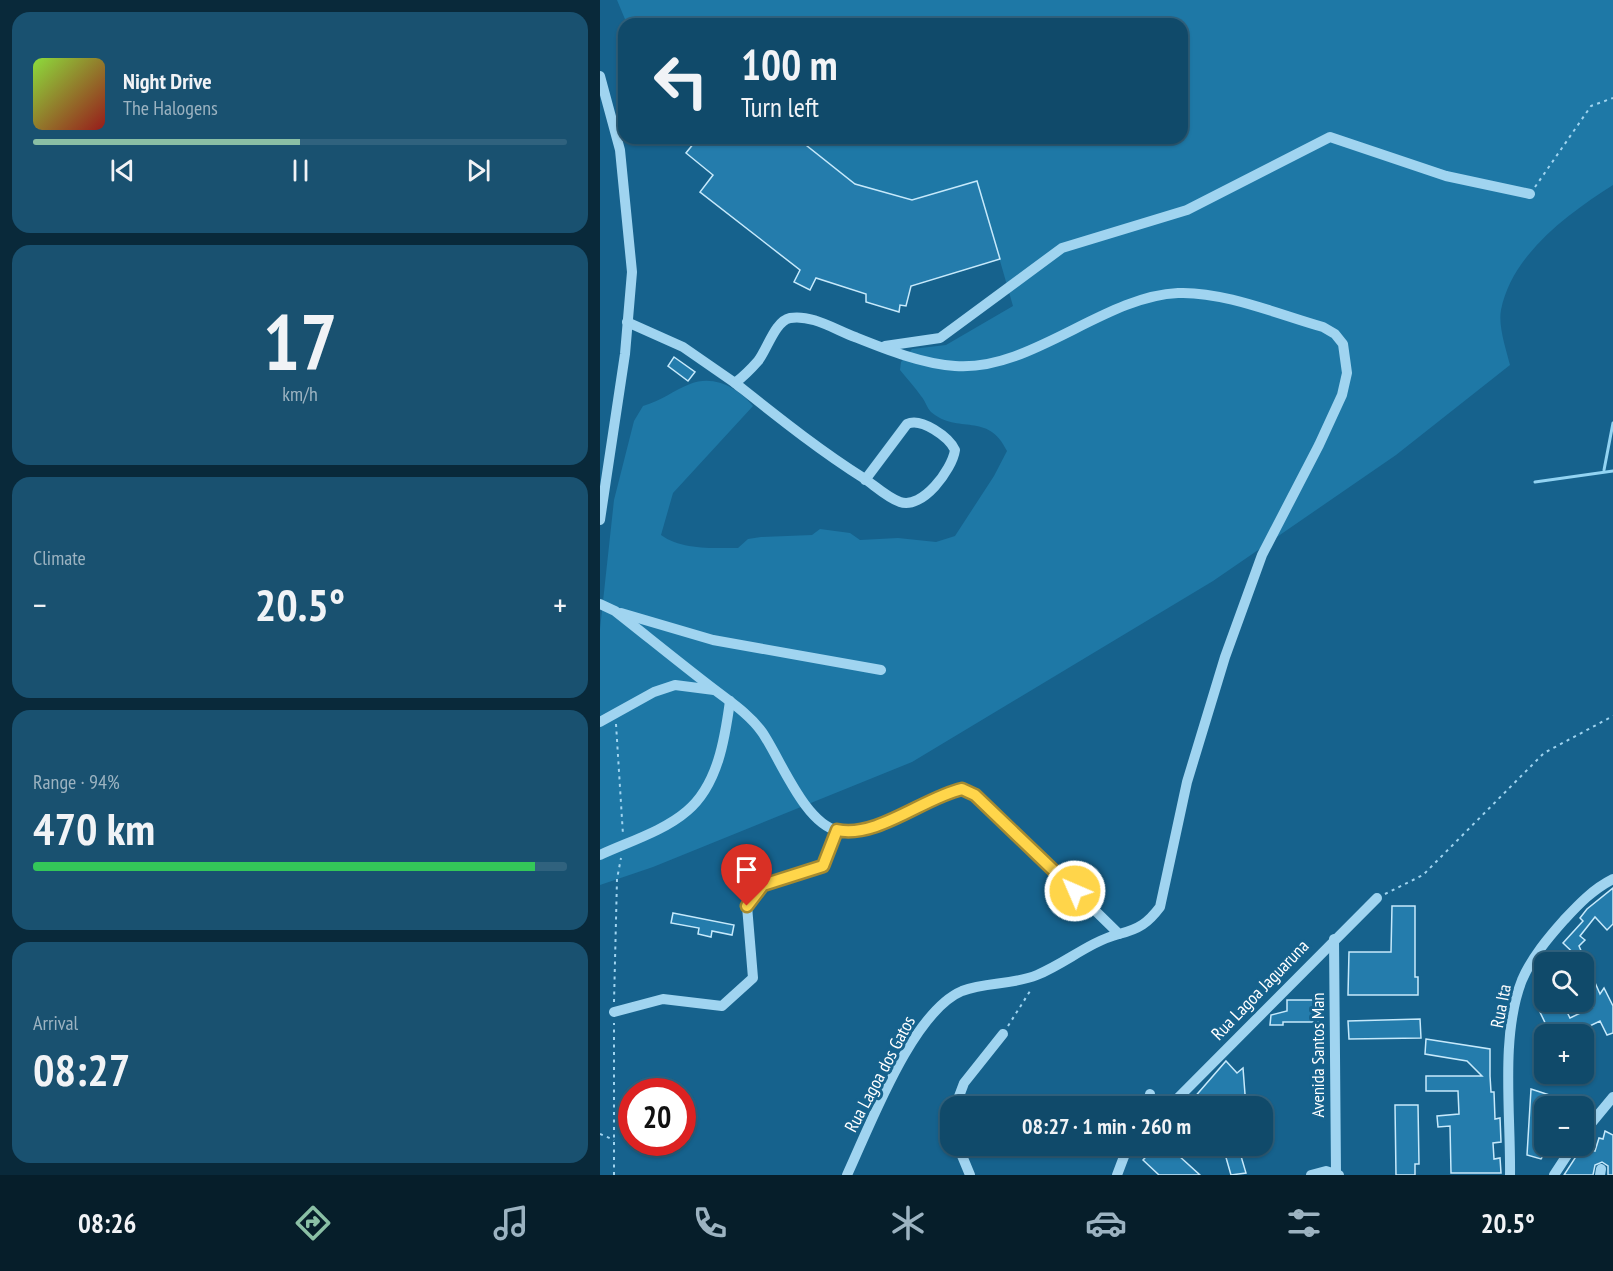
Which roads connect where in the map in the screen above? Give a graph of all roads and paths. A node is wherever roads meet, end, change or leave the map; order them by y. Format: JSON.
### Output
{"nodes":[{"id":1,"x":600,"y":76,"type":"edge"},
{"id":2,"x":1613,"y":98,"type":"edge"},
{"id":3,"x":618,"y":143,"type":"edge"},
{"id":4,"x":618,"y":144,"type":"edge"},
{"id":5,"x":1530,"y":194,"type":"joint"},
{"id":6,"x":627,"y":322,"type":"junction"},
{"id":7,"x":882,"y":347,"type":"junction"},
{"id":8,"x":735,"y":383,"type":"junction"},
{"id":9,"x":866,"y":480,"type":"junction"},
{"id":10,"x":600,"y":520,"type":"edge"},
{"id":11,"x":600,"y":604,"type":"edge"},
{"id":12,"x":615,"y":611,"type":"junction"},
{"id":13,"x":881,"y":670,"type":"dead end"},
{"id":14,"x":714,"y":690,"type":"junction"},
{"id":15,"x":730,"y":701,"type":"junction"},
{"id":16,"x":615,"y":712,"type":"junction"},
{"id":17,"x":1613,"y":716,"type":"edge"},
{"id":18,"x":600,"y":722,"type":"edge"},
{"id":19,"x":837,"y":830,"type":"junction"},
{"id":20,"x":624,"y":844,"type":"junction"},
{"id":21,"x":600,"y":855,"type":"edge"},
{"id":22,"x":1613,"y":879,"type":"edge"},
{"id":23,"x":1377,"y":898,"type":"joint"},
{"id":24,"x":1119,"y":934,"type":"junction"},
{"id":25,"x":1334,"y":939,"type":"junction"},
{"id":26,"x":1041,"y":974,"type":"junction"},
{"id":27,"x":614,"y":1012,"type":"junction"},
{"id":28,"x":1003,"y":1034,"type":"joint"},
{"id":29,"x":957,"y":1096,"type":"edge"},
{"id":30,"x":1180,"y":1096,"type":"edge"},
{"id":31,"x":1613,"y":1097,"type":"edge"},
{"id":32,"x":1594,"y":1120,"type":"edge"},
{"id":33,"x":600,"y":1134,"type":"edge"},
{"id":34,"x":614,"y":1140,"type":"junction"},
{"id":35,"x":962,"y":1156,"type":"edge"},
{"id":36,"x":1124,"y":1156,"type":"edge"},
{"id":37,"x":1566,"y":1156,"type":"edge"},
{"id":38,"x":1337,"y":1173,"type":"edge"},
{"id":39,"x":614,"y":1175,"type":"edge"},
{"id":40,"x":847,"y":1175,"type":"edge"},
{"id":41,"x":970,"y":1175,"type":"edge"},
{"id":42,"x":1117,"y":1175,"type":"edge"},
{"id":43,"x":1311,"y":1175,"type":"edge"},
{"id":44,"x":1510,"y":1175,"type":"edge"},
{"id":45,"x":1554,"y":1175,"type":"edge"}],
"edges":[{"from":1,"to":3,"type":"street"},
{"from":2,"to":5,"type":"path"},
{"from":4,"to":6,"type":"street"},
{"from":5,"to":7,"type":"street"},
{"from":6,"to":8,"type":"street"},
{"from":6,"to":10,"type":"street"},
{"from":7,"to":8,"type":"street","name":"Rua Lagoa dos Gatos"},
{"from":7,"to":24,"type":"street","name":"Rua Lagoa dos Gatos"},
{"from":8,"to":9,"type":"street"},
{"from":9,"to":9,"type":"street"},
{"from":11,"to":12,"type":"street"},
{"from":12,"to":13,"type":"street"},
{"from":12,"to":14,"type":"street"},
{"from":14,"to":15,"type":"street"},
{"from":14,"to":16,"type":"street"},
{"from":15,"to":19,"type":"street"},
{"from":15,"to":20,"type":"street"},
{"from":16,"to":18,"type":"street"},
{"from":16,"to":20,"type":"path"},
{"from":17,"to":23,"type":"path"},
{"from":19,"to":24,"type":"street"},
{"from":19,"to":27,"type":"street"},
{"from":20,"to":21,"type":"street"},
{"from":20,"to":27,"type":"path"},
{"from":22,"to":44,"type":"street","name":"Rua Ita"},
{"from":23,"to":25,"type":"street","name":"Rua Lagoa Jaguaruna"},
{"from":24,"to":26,"type":"street","name":"Rua Lagoa dos Gatos"},
{"from":25,"to":30,"type":"street","name":"Rua Lagoa Jaguaruna"},
{"from":25,"to":38,"type":"street","name":"Avenida Santos Man"},
{"from":26,"to":28,"type":"path"},
{"from":26,"to":40,"type":"street","name":"Rua Lagoa dos Gatos"},
{"from":27,"to":34,"type":"path"},
{"from":28,"to":29,"type":"street"},
{"from":31,"to":32,"type":"street"},
{"from":33,"to":34,"type":"path"},
{"from":34,"to":39,"type":"path"},
{"from":35,"to":41,"type":"street"},
{"from":36,"to":42,"type":"street"},
{"from":37,"to":45,"type":"street"},
{"from":38,"to":43,"type":"street"}]}
